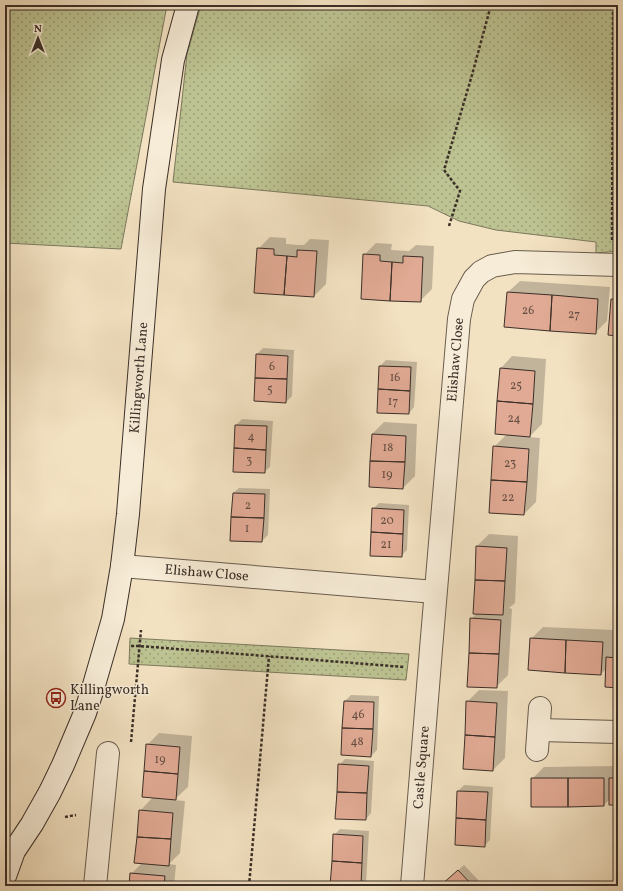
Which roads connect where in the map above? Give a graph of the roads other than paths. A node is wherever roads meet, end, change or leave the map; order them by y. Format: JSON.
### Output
{"nodes":[{"id":1,"x":188,"y":5,"type":"edge"},
{"id":2,"x":615,"y":265,"type":"edge"},
{"id":3,"x":122,"y":566,"type":"junction"},
{"id":4,"x":435,"y":592,"type":"junction"},
{"id":5,"x":430,"y":659,"type":"joint"},
{"id":6,"x":540,"y":708,"type":"dead end"},
{"id":7,"x":618,"y":732,"type":"edge"},
{"id":8,"x":108,"y":753,"type":"dead end"},
{"id":9,"x":10,"y":856,"type":"edge"},
{"id":10,"x":5,"y":876,"type":"edge"},
{"id":11,"x":95,"y":886,"type":"edge"},
{"id":12,"x":412,"y":886,"type":"edge"}],
"edges":[{"from":1,"to":3,"type":"street","name":"Killingworth Lane"},
{"from":2,"to":4,"type":"street","name":"Elishaw Close"},
{"from":3,"to":4,"type":"street","name":"Elishaw Close"},
{"from":3,"to":9,"type":"street","name":"Killingworth Lane"},
{"from":4,"to":5,"type":"street","name":"Elishaw Close"},
{"from":5,"to":12,"type":"street","name":"Castle Square"},
{"from":6,"to":7,"type":"street"},
{"from":8,"to":11,"type":"street"},
{"from":9,"to":10,"type":"street","name":"Killingworth Lane"}]}
